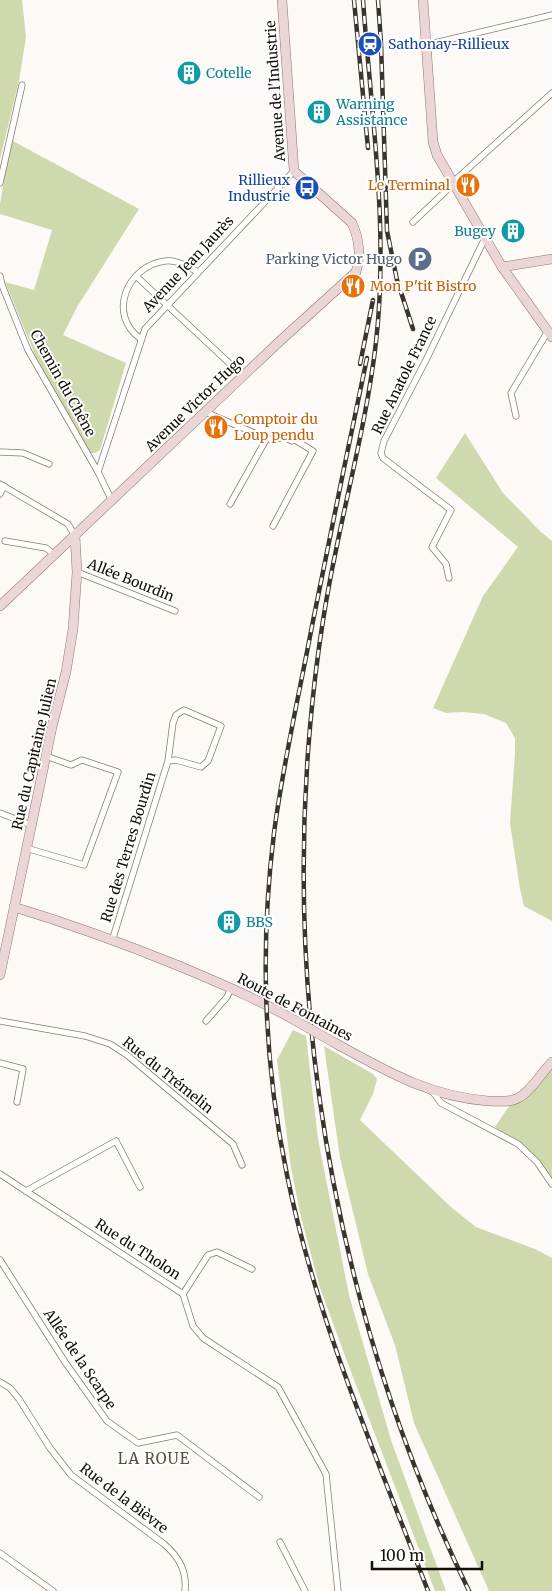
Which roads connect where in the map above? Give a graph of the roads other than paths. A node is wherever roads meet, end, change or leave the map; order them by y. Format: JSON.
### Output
{"nodes":[{"id":1,"x":282,"y":0,"type":"edge"},
{"id":2,"x":423,"y":0,"type":"edge"},
{"id":3,"x":552,"y":15,"type":"edge"},
{"id":4,"x":426,"y":45,"type":"junction"},
{"id":5,"x":22,"y":85,"type":"dead end"},
{"id":6,"x":552,"y":93,"type":"edge"},
{"id":7,"x":294,"y":171,"type":"junction"},
{"id":8,"x":452,"y":183,"type":"junction"},
{"id":9,"x":0,"y":184,"type":"edge"},
{"id":10,"x":413,"y":222,"type":"dead end"},
{"id":11,"x":484,"y":238,"type":"junction"},
{"id":12,"x":552,"y":259,"type":"edge"},
{"id":13,"x":502,"y":267,"type":"junction"},
{"id":14,"x":198,"y":272,"type":"junction"},
{"id":15,"x":356,"y":272,"type":"joint"},
{"id":16,"x":0,"y":276,"type":"edge"},
{"id":17,"x":136,"y":276,"type":"junction"},
{"id":18,"x":166,"y":306,"type":"junction"},
{"id":19,"x":550,"y":334,"type":"edge"},
{"id":20,"x":142,"y":339,"type":"junction"},
{"id":21,"x":243,"y":376,"type":"junction"},
{"id":22,"x":205,"y":412,"type":"junction"},
{"id":23,"x":516,"y":416,"type":"dead end"},
{"id":24,"x":267,"y":438,"type":"junction"},
{"id":25,"x":0,"y":452,"type":"edge"},
{"id":26,"x":49,"y":464,"type":"dead end"},
{"id":27,"x":98,"y":472,"type":"junction"},
{"id":28,"x":2,"y":485,"type":"edge"},
{"id":29,"x":0,"y":494,"type":"edge"},
{"id":30,"x":112,"y":501,"type":"junction"},
{"id":31,"x":230,"y":504,"type":"dead end"},
{"id":32,"x":273,"y":526,"type":"dead end"},
{"id":33,"x":75,"y":536,"type":"junction"},
{"id":34,"x":5,"y":541,"type":"dead end"},
{"id":35,"x":55,"y":555,"type":"junction"},
{"id":36,"x":77,"y":572,"type":"junction"},
{"id":37,"x":449,"y":578,"type":"dead end"},
{"id":38,"x":0,"y":606,"type":"edge"},
{"id":39,"x":175,"y":611,"type":"dead end"},
{"id":40,"x":46,"y":756,"type":"junction"},
{"id":41,"x":168,"y":761,"type":"junction"},
{"id":42,"x":0,"y":813,"type":"edge"},
{"id":43,"x":31,"y":824,"type":"junction"},
{"id":44,"x":26,"y":848,"type":"junction"},
{"id":45,"x":14,"y":907,"type":"junction"},
{"id":46,"x":112,"y":940,"type":"junction"},
{"id":47,"x":0,"y":975,"type":"edge"},
{"id":48,"x":231,"y":988,"type":"junction"},
{"id":49,"x":206,"y":1020,"type":"dead end"},
{"id":50,"x":0,"y":1021,"type":"edge"},
{"id":51,"x":552,"y":1062,"type":"edge"},
{"id":52,"x":0,"y":1063,"type":"edge"},
{"id":53,"x":432,"y":1091,"type":"junction"},
{"id":54,"x":17,"y":1102,"type":"dead end"},
{"id":55,"x":242,"y":1164,"type":"dead end"},
{"id":56,"x":0,"y":1174,"type":"edge"},
{"id":57,"x":552,"y":1184,"type":"edge"},
{"id":58,"x":140,"y":1187,"type":"dead end"},
{"id":59,"x":26,"y":1191,"type":"junction"},
{"id":60,"x":0,"y":1260,"type":"edge"},
{"id":61,"x":252,"y":1269,"type":"dead end"},
{"id":62,"x":184,"y":1294,"type":"junction"},
{"id":63,"x":0,"y":1382,"type":"edge"},
{"id":64,"x":259,"y":1497,"type":"dead end"},
{"id":65,"x":280,"y":1542,"type":"dead end"},
{"id":66,"x":0,"y":1553,"type":"edge"},
{"id":67,"x":53,"y":1591,"type":"edge"},
{"id":68,"x":185,"y":1591,"type":"edge"},
{"id":69,"x":305,"y":1591,"type":"edge"},
{"id":70,"x":338,"y":1591,"type":"edge"}],
"edges":[{"from":1,"to":7,"type":"street","name":"Avenue de l'Industrie"},
{"from":2,"to":4,"type":"street"},
{"from":3,"to":4,"type":"street"},
{"from":4,"to":8,"type":"street"},
{"from":5,"to":9,"type":"street"},
{"from":6,"to":8,"type":"street"},
{"from":7,"to":14,"type":"street","name":"Avenue Jean Jaurès"},
{"from":7,"to":15,"type":"street","name":"Avenue de l'Industrie"},
{"from":8,"to":10,"type":"street"},
{"from":8,"to":11,"type":"street"},
{"from":11,"to":13,"type":"street"},
{"from":11,"to":37,"type":"street","name":"Rue Anatole France"},
{"from":12,"to":13,"type":"street"},
{"from":13,"to":19,"type":"street"},
{"from":14,"to":17,"type":"street"},
{"from":14,"to":18,"type":"street","name":"Avenue Jean Jaurès"},
{"from":15,"to":21,"type":"street","name":"Avenue Victor Hugo"},
{"from":16,"to":27,"type":"street","name":"Chemin du Chêne"},
{"from":17,"to":18,"type":"street"},
{"from":17,"to":20,"type":"street"},
{"from":18,"to":20,"type":"street","name":"Avenue Jean Jaurès"},
{"from":18,"to":21,"type":"street"},
{"from":19,"to":23,"type":"street"},
{"from":20,"to":27,"type":"street","name":"Avenue Jean Jaurès"},
{"from":21,"to":22,"type":"street","name":"Avenue Victor Hugo"},
{"from":22,"to":24,"type":"street"},
{"from":22,"to":30,"type":"street","name":"Avenue Victor Hugo"},
{"from":24,"to":31,"type":"street"},
{"from":24,"to":32,"type":"street"},
{"from":25,"to":26,"type":"street"},
{"from":27,"to":30,"type":"street"},
{"from":28,"to":29,"type":"street"},
{"from":28,"to":33,"type":"street"},
{"from":30,"to":33,"type":"street","name":"Avenue Victor Hugo"},
{"from":33,"to":35,"type":"street","name":"Avenue Victor Hugo"},
{"from":33,"to":36,"type":"street","name":"Rue du Capitaine Julien"},
{"from":34,"to":35,"type":"street"},
{"from":35,"to":38,"type":"street","name":"Avenue Victor Hugo"},
{"from":36,"to":39,"type":"street","name":"Allée Bourdin"},
{"from":36,"to":40,"type":"street","name":"Rue du Capitaine Julien"},
{"from":40,"to":43,"type":"street","name":"Rue du Capitaine Julien"},
{"from":40,"to":44,"type":"street"},
{"from":41,"to":41,"type":"street","name":"Rue des Terres Bourdin"},
{"from":41,"to":46,"type":"street","name":"Rue des Terres Bourdin"},
{"from":42,"to":43,"type":"street"},
{"from":43,"to":44,"type":"street","name":"Rue du Capitaine Julien"},
{"from":44,"to":45,"type":"street","name":"Rue du Capitaine Julien"},
{"from":45,"to":46,"type":"street","name":"Route de Fontaines"},
{"from":45,"to":47,"type":"street","name":"Rue du Capitaine Julien"},
{"from":46,"to":48,"type":"street","name":"Route de Fontaines"},
{"from":48,"to":49,"type":"street"},
{"from":48,"to":53,"type":"street","name":"Route de Fontaines","bridge":true},
{"from":50,"to":55,"type":"street","name":"Rue du Trémelin"},
{"from":51,"to":53,"type":"street","name":"Route de Fontaines"},
{"from":52,"to":54,"type":"street"},
{"from":53,"to":57,"type":"street"},
{"from":56,"to":59,"type":"street","name":"Rue du Tholon"},
{"from":58,"to":59,"type":"street"},
{"from":59,"to":62,"type":"street","name":"Rue du Tholon"},
{"from":60,"to":64,"type":"street","name":"Allée de la Scarpe"},
{"from":61,"to":62,"type":"street","name":"Rue du Tholon"},
{"from":62,"to":70,"type":"street"},
{"from":63,"to":68,"type":"street","name":"Rue de la Bièvre"},
{"from":65,"to":69,"type":"street"},
{"from":66,"to":67,"type":"street"}]}
